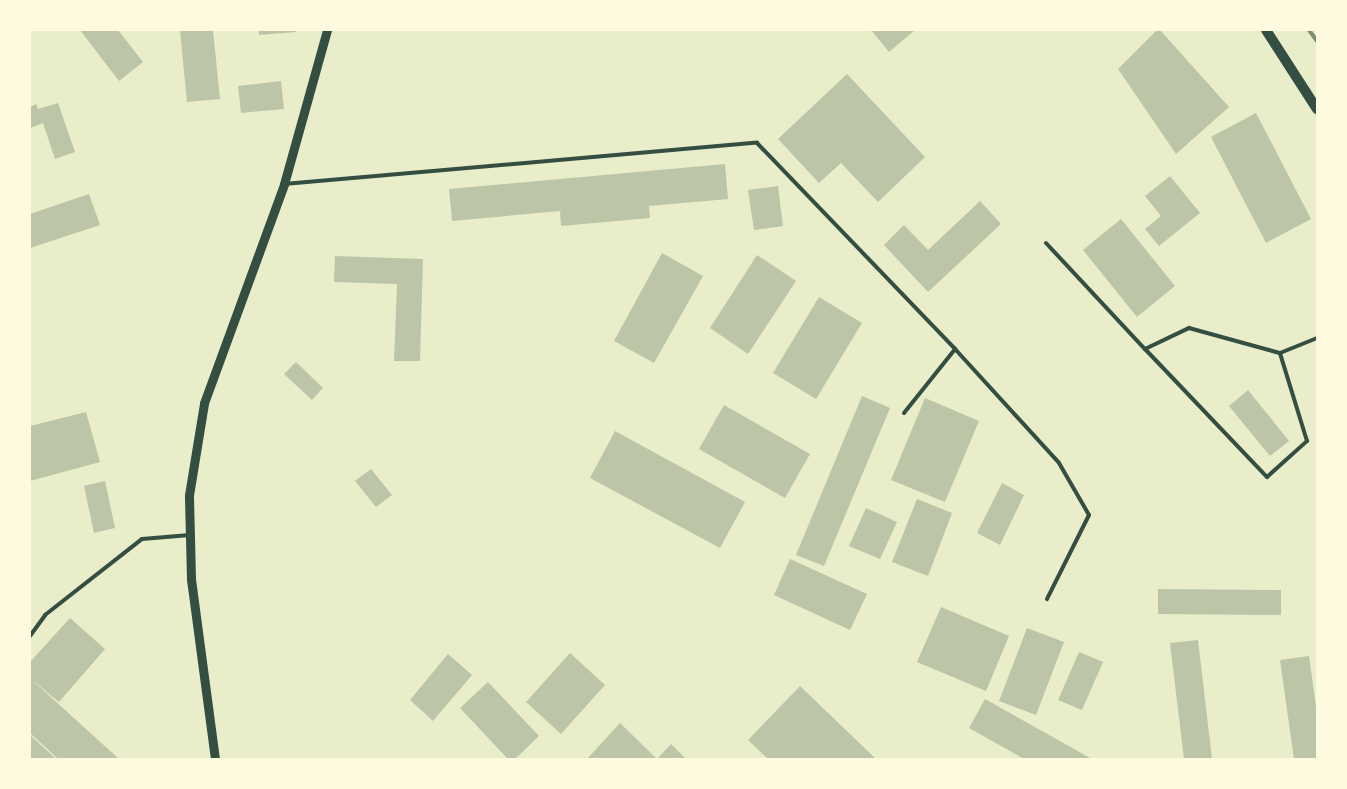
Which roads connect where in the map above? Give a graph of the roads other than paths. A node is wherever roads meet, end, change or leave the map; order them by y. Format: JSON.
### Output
{"nodes":[{"id":1,"x":327,"y":30,"type":"edge"},
{"id":2,"x":1266,"y":30,"type":"edge"},
{"id":3,"x":1317,"y":109,"type":"edge"},
{"id":4,"x":284,"y":184,"type":"junction"},
{"id":5,"x":1046,"y":242,"type":"dead end"},
{"id":6,"x":1317,"y":338,"type":"edge"},
{"id":7,"x":955,"y":349,"type":"junction"},
{"id":8,"x":1145,"y":349,"type":"junction"},
{"id":9,"x":1280,"y":353,"type":"junction"},
{"id":10,"x":904,"y":414,"type":"dead end"},
{"id":11,"x":190,"y":535,"type":"junction"},
{"id":12,"x":1047,"y":600,"type":"dead end"},
{"id":13,"x":30,"y":636,"type":"edge"},
{"id":14,"x":216,"y":759,"type":"edge"}],
"edges":[{"from":1,"to":4,"type":"street"},
{"from":2,"to":3,"type":"main road"},
{"from":4,"to":7,"type":"lane"},
{"from":4,"to":11,"type":"street"},
{"from":5,"to":8,"type":"lane"},
{"from":6,"to":9,"type":"lane"},
{"from":7,"to":10,"type":"lane"},
{"from":7,"to":12,"type":"lane"},
{"from":8,"to":9,"type":"lane"},
{"from":8,"to":9,"type":"lane"},
{"from":11,"to":13,"type":"lane"},
{"from":11,"to":14,"type":"street"}]}
